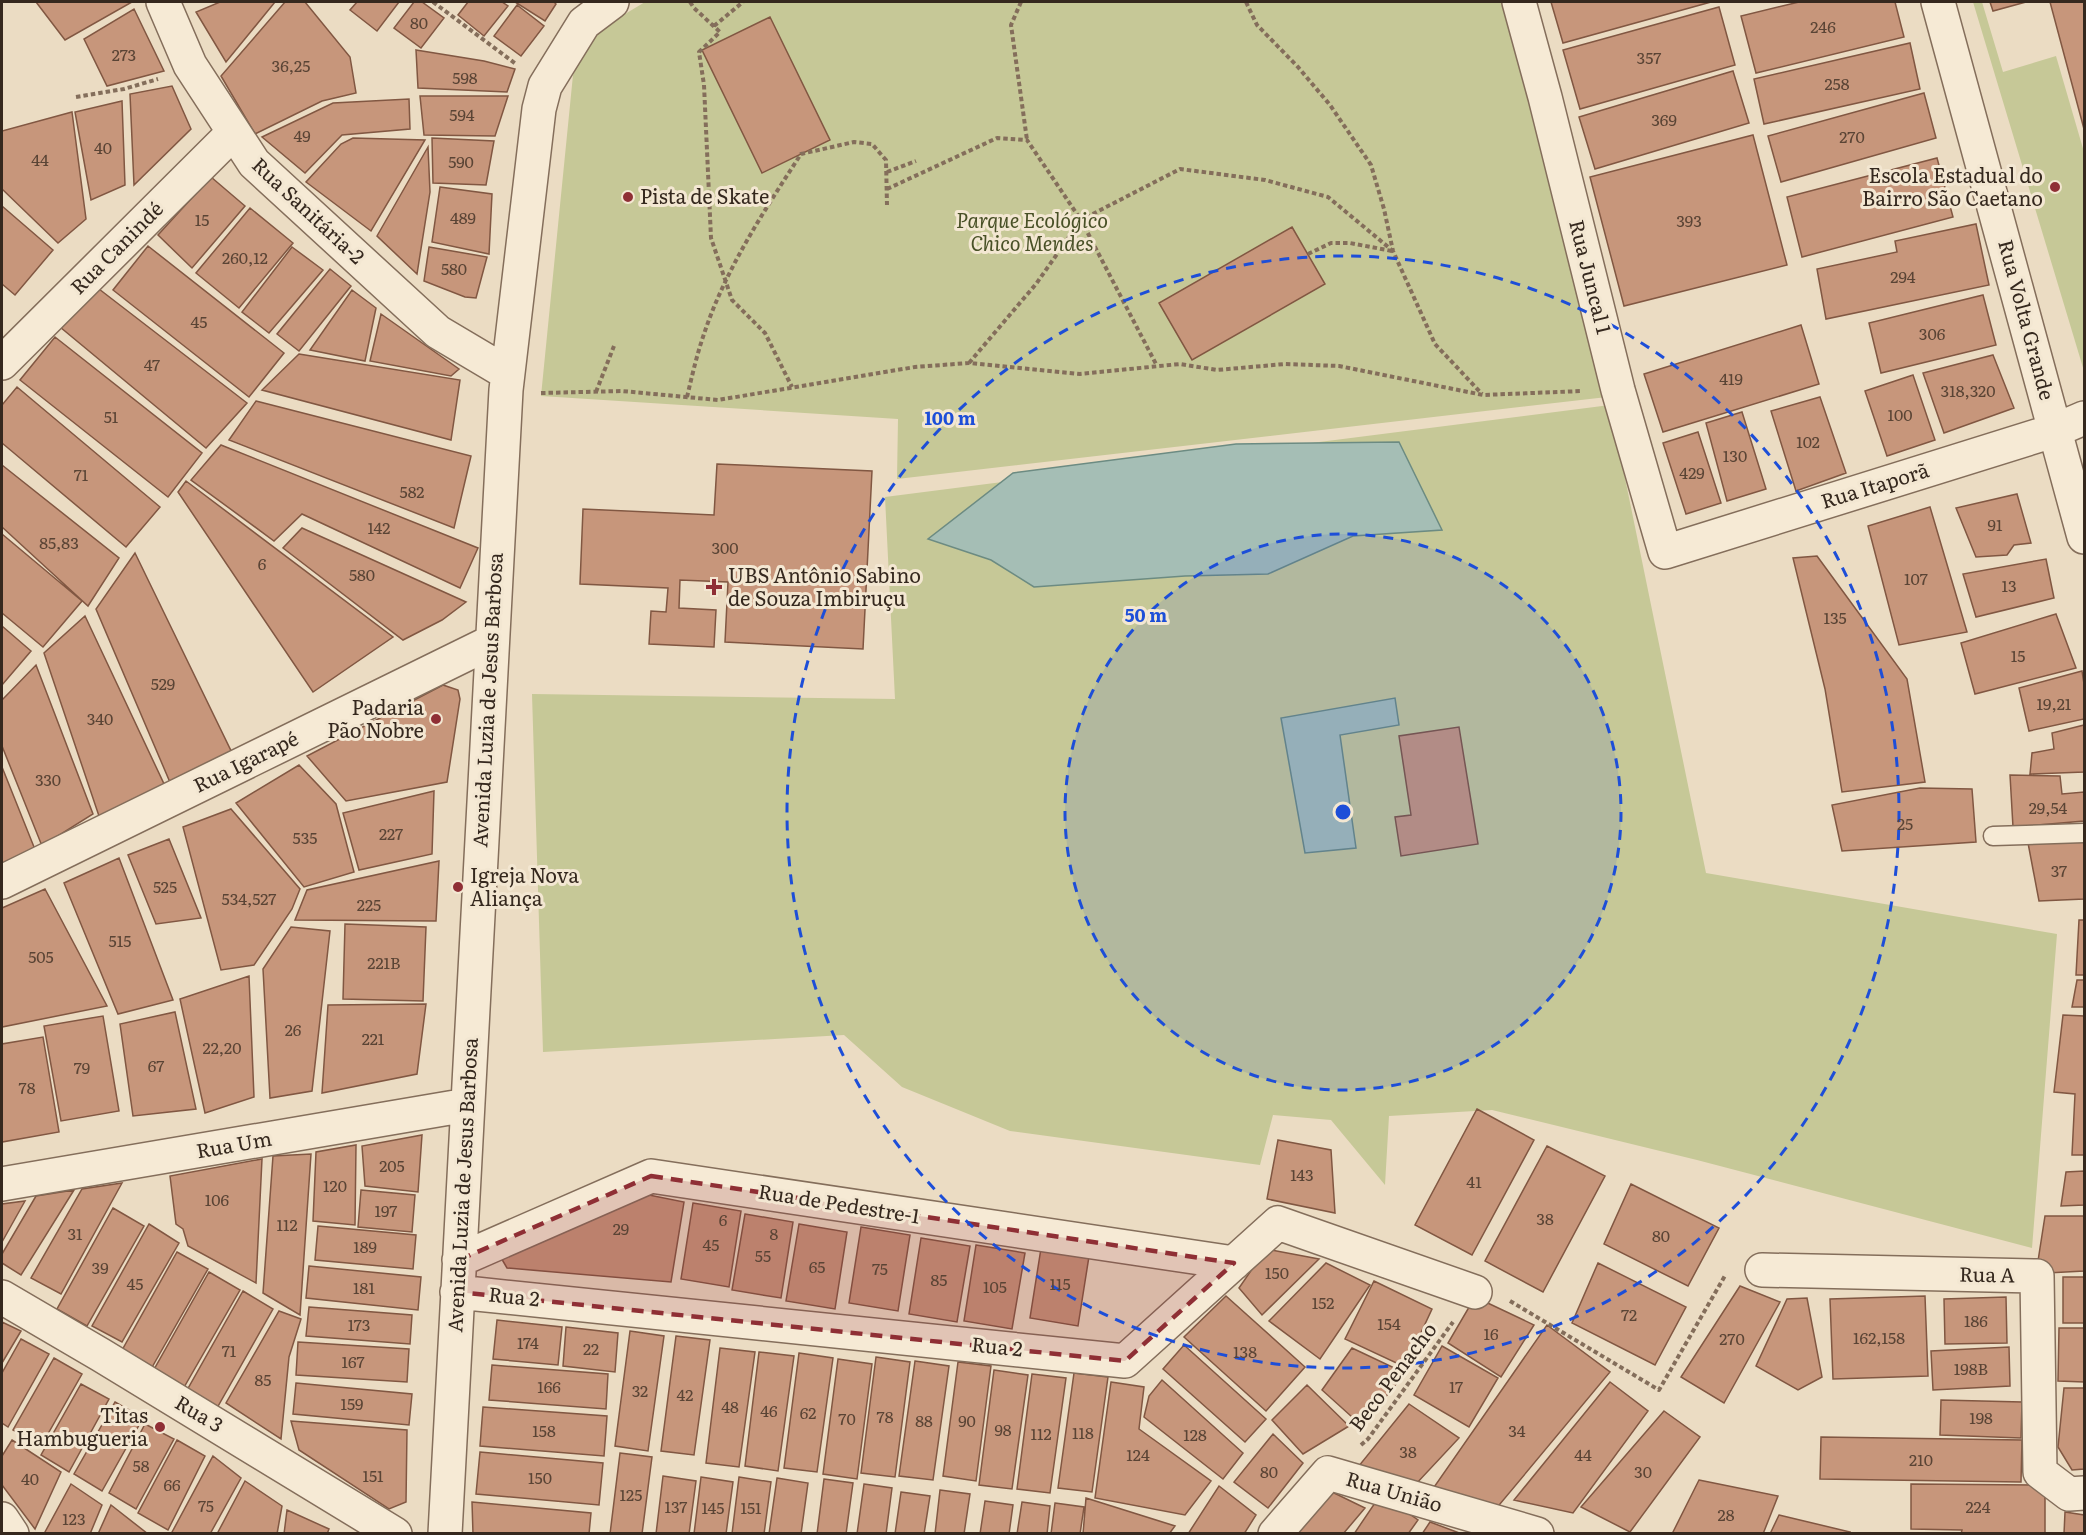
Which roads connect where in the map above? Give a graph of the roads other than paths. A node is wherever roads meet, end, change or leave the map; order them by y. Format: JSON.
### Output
{"nodes":[{"id":1,"x":163,"y":2,"type":"edge"},
{"id":2,"x":612,"y":2,"type":"edge"},
{"id":3,"x":1519,"y":2,"type":"edge"},
{"id":4,"x":1938,"y":2,"type":"edge"},
{"id":5,"x":233,"y":133,"type":"junction"},
{"id":6,"x":2,"y":363,"type":"edge"},
{"id":7,"x":506,"y":382,"type":"junction"},
{"id":8,"x":2070,"y":424,"type":"edge"},
{"id":9,"x":2085,"y":537,"type":"edge"},
{"id":10,"x":1665,"y":552,"type":"joint"},
{"id":11,"x":491,"y":642,"type":"junction"},
{"id":12,"x":2085,"y":833,"type":"edge"},
{"id":13,"x":1993,"y":836,"type":"dead end"},
{"id":14,"x":2,"y":882,"type":"edge"},
{"id":15,"x":467,"y":1105,"type":"junction"},
{"id":16,"x":2,"y":1184,"type":"edge"},
{"id":17,"x":1234,"y":1263,"type":"junction"},
{"id":18,"x":1762,"y":1270,"type":"road end"},
{"id":19,"x":458,"y":1276,"type":"junction"},
{"id":20,"x":1475,"y":1292,"type":"road end"},
{"id":21,"x":2,"y":1297,"type":"edge"},
{"id":22,"x":2085,"y":1493,"type":"edge"},
{"id":23,"x":2,"y":1519,"type":"edge"},
{"id":24,"x":12,"y":1533,"type":"edge"},
{"id":25,"x":395,"y":1533,"type":"edge"},
{"id":26,"x":445,"y":1533,"type":"edge"},
{"id":27,"x":1275,"y":1533,"type":"edge"},
{"id":28,"x":1537,"y":1533,"type":"edge"}],
"edges":[{"from":1,"to":5,"type":"street","name":"Rua Sanitária-2"},
{"from":2,"to":7,"type":"street","name":"Avenida Luzia de Jesus Barbosa"},
{"from":3,"to":10,"type":"street","name":"Rua Juncal 1"},
{"from":4,"to":8,"type":"street","name":"Rua Volta Grande"},
{"from":5,"to":6,"type":"street","name":"Rua Canindé"},
{"from":5,"to":7,"type":"street","name":"Rua Sanitária-2"},
{"from":7,"to":11,"type":"street","name":"Avenida Luzia de Jesus Barbosa"},
{"from":8,"to":9,"type":"street","name":"Rua Volta Grande"},
{"from":8,"to":10,"type":"street","name":"Rua Itaporã"},
{"from":11,"to":14,"type":"street","name":"Rua Igarapé"},
{"from":11,"to":15,"type":"street","name":"Avenida Luzia de Jesus Barbosa"},
{"from":12,"to":13,"type":"lane"},
{"from":15,"to":16,"type":"street","name":"Rua Um"},
{"from":15,"to":19,"type":"street","name":"Avenida Luzia de Jesus Barbosa"},
{"from":17,"to":19,"type":"street","name":"Rua de Pedestre-1"},
{"from":17,"to":19,"type":"street","name":"Rua 2"},
{"from":17,"to":20,"type":"street","name":"Rua 2"},
{"from":18,"to":22,"type":"street","name":"Rua A"},
{"from":19,"to":26,"type":"street","name":"Avenida Luzia de Jesus Barbosa"},
{"from":21,"to":25,"type":"street","name":"Rua 3"},
{"from":23,"to":24,"type":"street"},
{"from":27,"to":28,"type":"street","name":"Rua União"}]}
